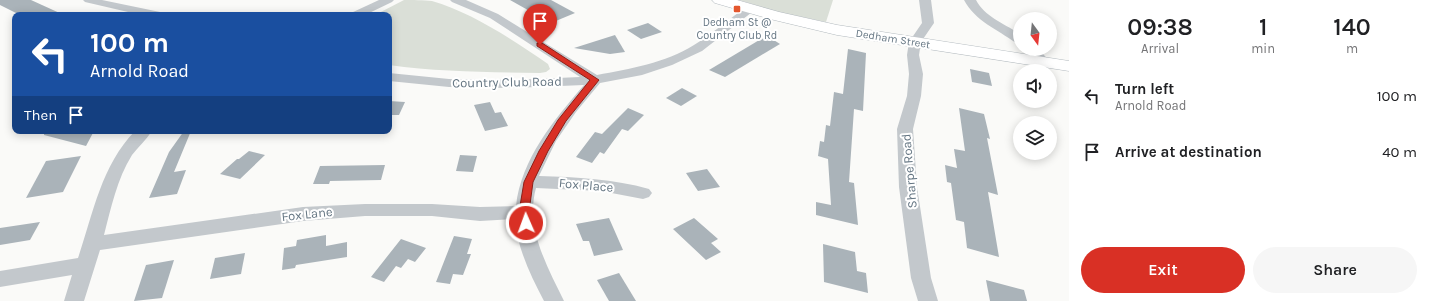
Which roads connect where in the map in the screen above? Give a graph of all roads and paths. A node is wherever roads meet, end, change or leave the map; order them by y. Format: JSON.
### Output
{"nodes":[{"id":1,"x":89,"y":0,"type":"edge"},
{"id":2,"x":388,"y":0,"type":"edge"},
{"id":3,"x":456,"y":0,"type":"edge"},
{"id":4,"x":720,"y":0,"type":"edge"},
{"id":5,"x":925,"y":0,"type":"edge"},
{"id":6,"x":970,"y":0,"type":"edge"},
{"id":7,"x":750,"y":9,"type":"junction"},
{"id":8,"x":144,"y":12,"type":"edge"},
{"id":9,"x":362,"y":12,"type":"edge"},
{"id":10,"x":1013,"y":35,"type":"edge"},
{"id":11,"x":915,"y":42,"type":"junction"},
{"id":12,"x":1013,"y":52,"type":"edge"},
{"id":13,"x":1040,"y":56,"type":"edge"},
{"id":14,"x":1069,"y":66,"type":"edge"},
{"id":15,"x":392,"y":76,"type":"edge"},
{"id":16,"x":595,"y":80,"type":"junction"},
{"id":17,"x":142,"y":134,"type":"edge"},
{"id":18,"x":529,"y":182,"type":"junction"},
{"id":19,"x":643,"y":193,"type":"dead end"},
{"id":20,"x":524,"y":212,"type":"junction"},
{"id":21,"x":92,"y":244,"type":"junction"},
{"id":22,"x":85,"y":265,"type":"junction"},
{"id":23,"x":0,"y":279,"type":"edge"},
{"id":24,"x":74,"y":301,"type":"edge"},
{"id":25,"x":554,"y":301,"type":"edge"},
{"id":26,"x":928,"y":301,"type":"edge"}],
"edges":[{"from":1,"to":8,"type":"street"},
{"from":2,"to":9,"type":"street"},
{"from":3,"to":16,"type":"street"},
{"from":4,"to":7,"type":"main road","name":"Dedham Street"},
{"from":5,"to":11,"type":"street"},
{"from":6,"to":10,"type":"street"},
{"from":7,"to":11,"type":"main road","name":"Dedham Street"},
{"from":7,"to":16,"type":"street","name":"Country Club Road"},
{"from":11,"to":12,"type":"main road","name":"Dedham Street"},
{"from":11,"to":26,"type":"street","name":"Sharpe Road"},
{"from":13,"to":14,"type":"main road","name":"Dedham Street"},
{"from":15,"to":16,"type":"street","name":"Country Club Road"},
{"from":16,"to":18,"type":"street"},
{"from":17,"to":21,"type":"street"},
{"from":18,"to":19,"type":"street","name":"Fox Place"},
{"from":18,"to":20,"type":"street"},
{"from":20,"to":21,"type":"street","name":"Fox Lane"},
{"from":20,"to":25,"type":"street"},
{"from":21,"to":22,"type":"street"},
{"from":22,"to":23,"type":"street"},
{"from":22,"to":24,"type":"street"}]}
